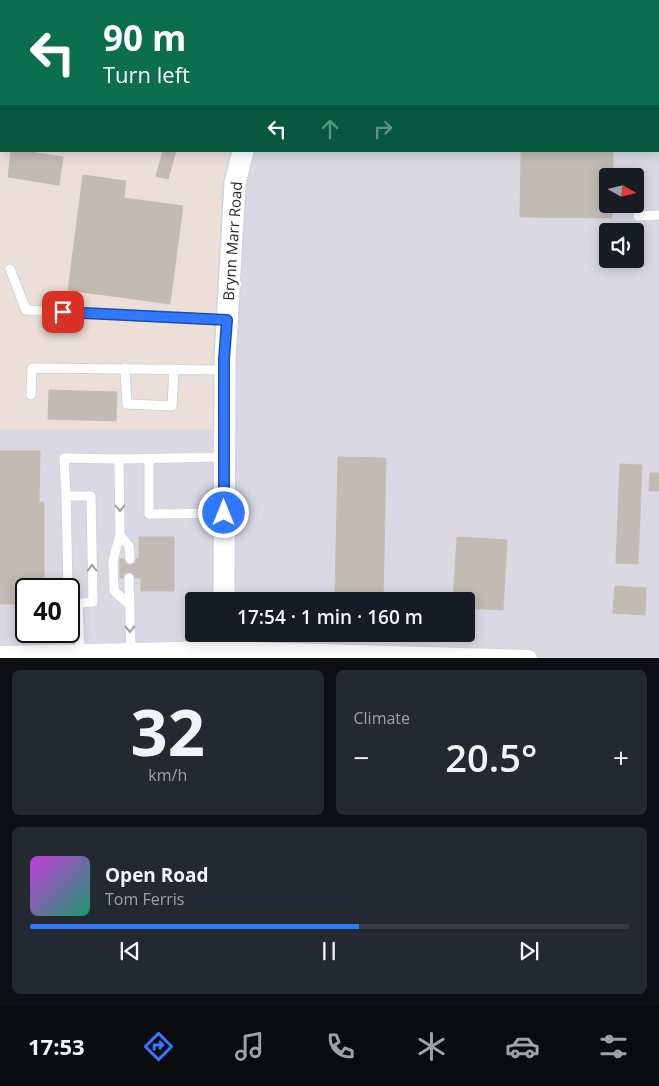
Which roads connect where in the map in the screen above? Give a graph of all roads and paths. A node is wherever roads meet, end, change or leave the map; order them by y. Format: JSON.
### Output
{"nodes":[{"id":1,"x":243,"y":152,"type":"edge"},
{"id":2,"x":659,"y":215,"type":"edge"},
{"id":3,"x":638,"y":216,"type":"dead end"},
{"id":4,"x":10,"y":269,"type":"dead end"},
{"id":5,"x":227,"y":320,"type":"junction"},
{"id":6,"x":125,"y":368,"type":"junction"},
{"id":7,"x":174,"y":369,"type":"junction"},
{"id":8,"x":224,"y":370,"type":"junction"},
{"id":9,"x":31,"y":395,"type":"dead end"},
{"id":10,"x":224,"y":457,"type":"junction"},
{"id":11,"x":149,"y":458,"type":"junction"},
{"id":12,"x":119,"y":459,"type":"junction"},
{"id":13,"x":66,"y":496,"type":"junction"},
{"id":14,"x":224,"y":513,"type":"junction"},
{"id":15,"x":120,"y":535,"type":"junction"},
{"id":16,"x":130,"y":559,"type":"dead end"},
{"id":17,"x":68,"y":578,"type":"edge"},
{"id":18,"x":129,"y":578,"type":"dead end"},
{"id":19,"x":224,"y":592,"type":"edge"},
{"id":20,"x":80,"y":603,"type":"edge"},
{"id":21,"x":130,"y":605,"type":"junction"},
{"id":22,"x":79,"y":643,"type":"edge"},
{"id":23,"x":224,"y":648,"type":"edge"},
{"id":24,"x":80,"y":653,"type":"junction"},
{"id":25,"x":140,"y":654,"type":"edge"},
{"id":26,"x":0,"y":655,"type":"edge"},
{"id":27,"x":175,"y":655,"type":"edge"},
{"id":28,"x":62,"y":656,"type":"edge"},
{"id":29,"x":315,"y":656,"type":"edge"},
{"id":30,"x":420,"y":657,"type":"edge"},
{"id":31,"x":528,"y":658,"type":"edge"}],
"edges":[{"from":1,"to":5,"type":"street","name":"Brynn Marr Road"},
{"from":2,"to":3,"type":"lane"},
{"from":4,"to":5,"type":"lane"},
{"from":5,"to":8,"type":"street","name":"Brynn Marr Road"},
{"from":6,"to":7,"type":"lane"},
{"from":6,"to":7,"type":"lane"},
{"from":6,"to":9,"type":"lane"},
{"from":7,"to":8,"type":"lane"},
{"from":8,"to":10,"type":"street","name":"Brynn Marr Road"},
{"from":10,"to":11,"type":"lane"},
{"from":10,"to":14,"type":"street","name":"Brynn Marr Road"},
{"from":11,"to":12,"type":"lane"},
{"from":11,"to":14,"type":"lane"},
{"from":12,"to":13,"type":"lane"},
{"from":12,"to":15,"type":"lane","one_way":true},
{"from":13,"to":17,"type":"lane"},
{"from":20,"to":13,"type":"lane","one_way":true},
{"from":14,"to":19,"type":"street","name":"Brynn Marr Road"},
{"from":15,"to":16,"type":"lane"},
{"from":15,"to":21,"type":"lane"},
{"from":18,"to":21,"type":"lane"},
{"from":21,"to":25,"type":"lane","one_way":true},
{"from":22,"to":24,"type":"lane"},
{"from":23,"to":27,"type":"street"},
{"from":23,"to":29,"type":"street"},
{"from":24,"to":25,"type":"street"},
{"from":24,"to":28,"type":"street"},
{"from":25,"to":27,"type":"street"},
{"from":26,"to":28,"type":"street"},
{"from":29,"to":30,"type":"street"},
{"from":30,"to":31,"type":"street"}]}
